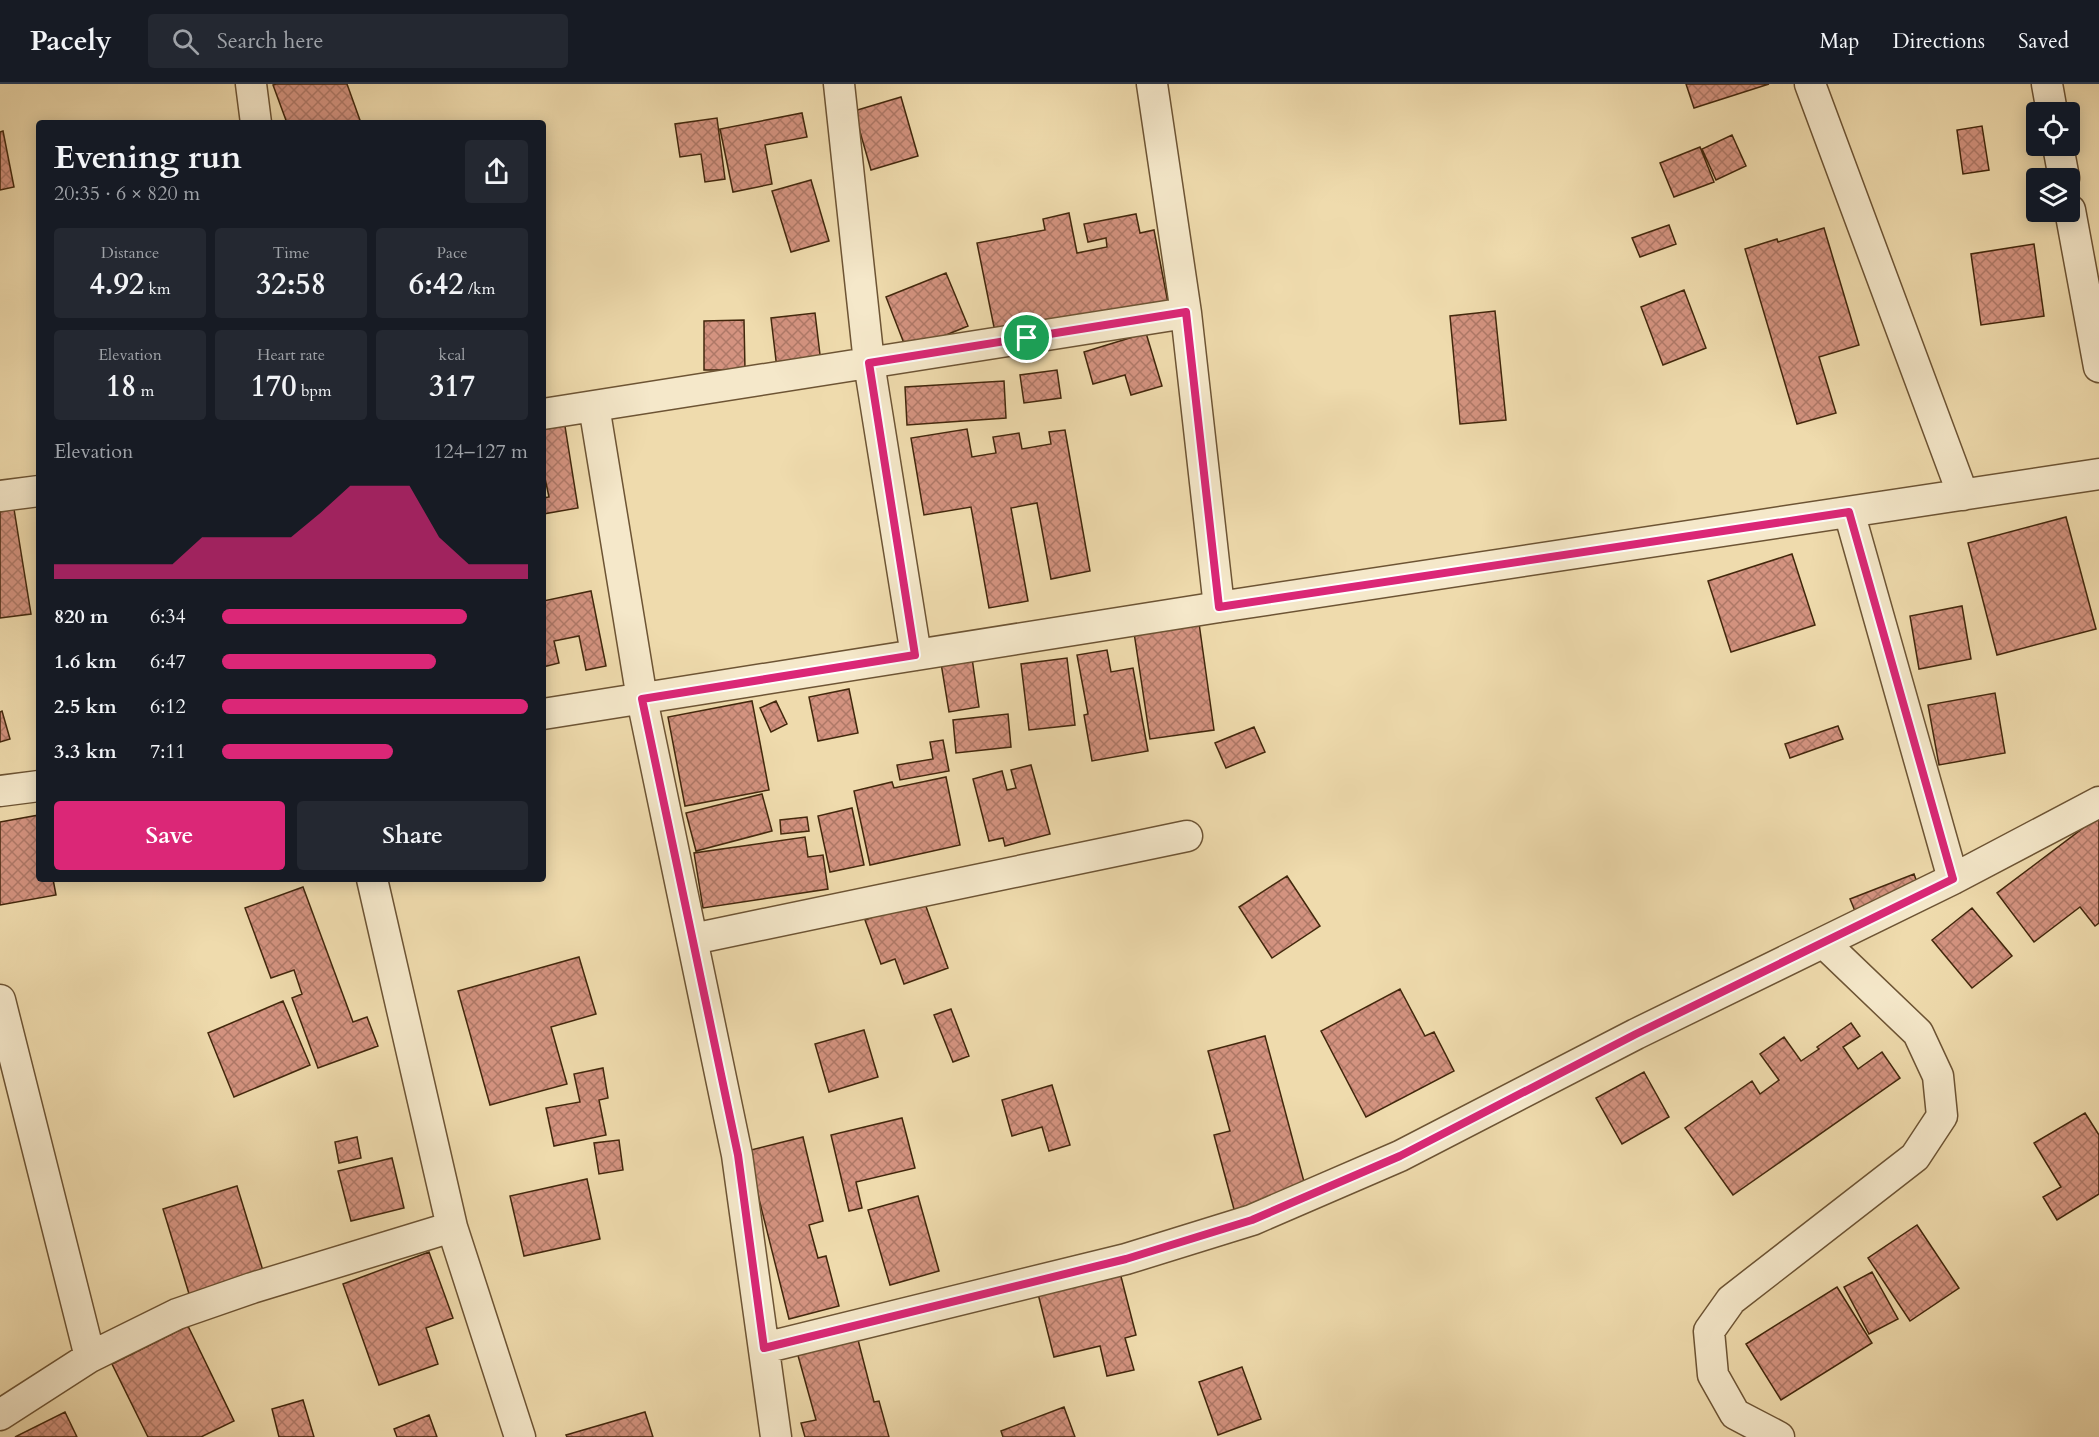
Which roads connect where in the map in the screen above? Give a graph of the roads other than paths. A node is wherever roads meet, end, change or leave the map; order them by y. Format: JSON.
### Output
{"nodes":[{"id":1,"x":251,"y":84,"type":"edge"},
{"id":2,"x":839,"y":84,"type":"edge"},
{"id":3,"x":1152,"y":84,"type":"edge"},
{"id":4,"x":1810,"y":84,"type":"edge"},
{"id":5,"x":2047,"y":84,"type":"edge"},
{"id":6,"x":2050,"y":102,"type":"edge"},
{"id":7,"x":256,"y":120,"type":"edge"},
{"id":8,"x":2072,"y":222,"type":"edge"},
{"id":9,"x":1186,"y":312,"type":"junction"},
{"id":10,"x":869,"y":363,"type":"junction"},
{"id":11,"x":2099,"y":367,"type":"edge"},
{"id":12,"x":594,"y":406,"type":"junction"},
{"id":13,"x":546,"y":414,"type":"edge"},
{"id":14,"x":2099,"y":474,"type":"edge"},
{"id":15,"x":36,"y":490,"type":"edge"},
{"id":16,"x":1963,"y":495,"type":"junction"},
{"id":17,"x":0,"y":496,"type":"edge"},
{"id":18,"x":1849,"y":512,"type":"junction"},
{"id":19,"x":1219,"y":607,"type":"junction"},
{"id":20,"x":915,"y":655,"type":"junction"},
{"id":21,"x":642,"y":699,"type":"junction"},
{"id":22,"x":546,"y":714,"type":"edge"},
{"id":23,"x":36,"y":786,"type":"edge"},
{"id":24,"x":0,"y":791,"type":"edge"},
{"id":25,"x":2099,"y":802,"type":"edge"},
{"id":26,"x":1188,"y":836,"type":"dead end"},
{"id":27,"x":1953,"y":879,"type":"junction"},
{"id":28,"x":373,"y":882,"type":"edge"},
{"id":29,"x":693,"y":939,"type":"junction"},
{"id":30,"x":1824,"y":943,"type":"junction"},
{"id":31,"x":0,"y":1000,"type":"edge"},
{"id":32,"x":452,"y":1227,"type":"junction"},
{"id":33,"x":764,"y":1348,"type":"junction"},
{"id":34,"x":90,"y":1357,"type":"junction"},
{"id":35,"x":0,"y":1416,"type":"edge"},
{"id":36,"x":520,"y":1437,"type":"edge"},
{"id":37,"x":776,"y":1437,"type":"edge"},
{"id":38,"x":1779,"y":1437,"type":"edge"}],
"edges":[{"from":1,"to":7,"type":"street"},
{"from":2,"to":10,"type":"street"},
{"from":3,"to":9,"type":"street"},
{"from":4,"to":16,"type":"street"},
{"from":5,"to":6,"type":"street"},
{"from":8,"to":11,"type":"street"},
{"from":9,"to":10,"type":"street"},
{"from":9,"to":19,"type":"street"},
{"from":10,"to":12,"type":"street"},
{"from":10,"to":20,"type":"street"},
{"from":12,"to":13,"type":"street"},
{"from":12,"to":21,"type":"street"},
{"from":14,"to":16,"type":"street"},
{"from":15,"to":17,"type":"street"},
{"from":16,"to":18,"type":"street"},
{"from":18,"to":19,"type":"street"},
{"from":18,"to":27,"type":"street"},
{"from":19,"to":20,"type":"street"},
{"from":20,"to":21,"type":"street"},
{"from":21,"to":22,"type":"street"},
{"from":21,"to":29,"type":"street"},
{"from":23,"to":24,"type":"street"},
{"from":25,"to":27,"type":"street"},
{"from":26,"to":29,"type":"street"},
{"from":27,"to":30,"type":"street"},
{"from":28,"to":32,"type":"street"},
{"from":29,"to":33,"type":"street"},
{"from":30,"to":33,"type":"street"},
{"from":30,"to":38,"type":"street"},
{"from":31,"to":34,"type":"street"},
{"from":32,"to":34,"type":"street"},
{"from":32,"to":36,"type":"street"},
{"from":33,"to":37,"type":"street"},
{"from":34,"to":35,"type":"street"}]}
